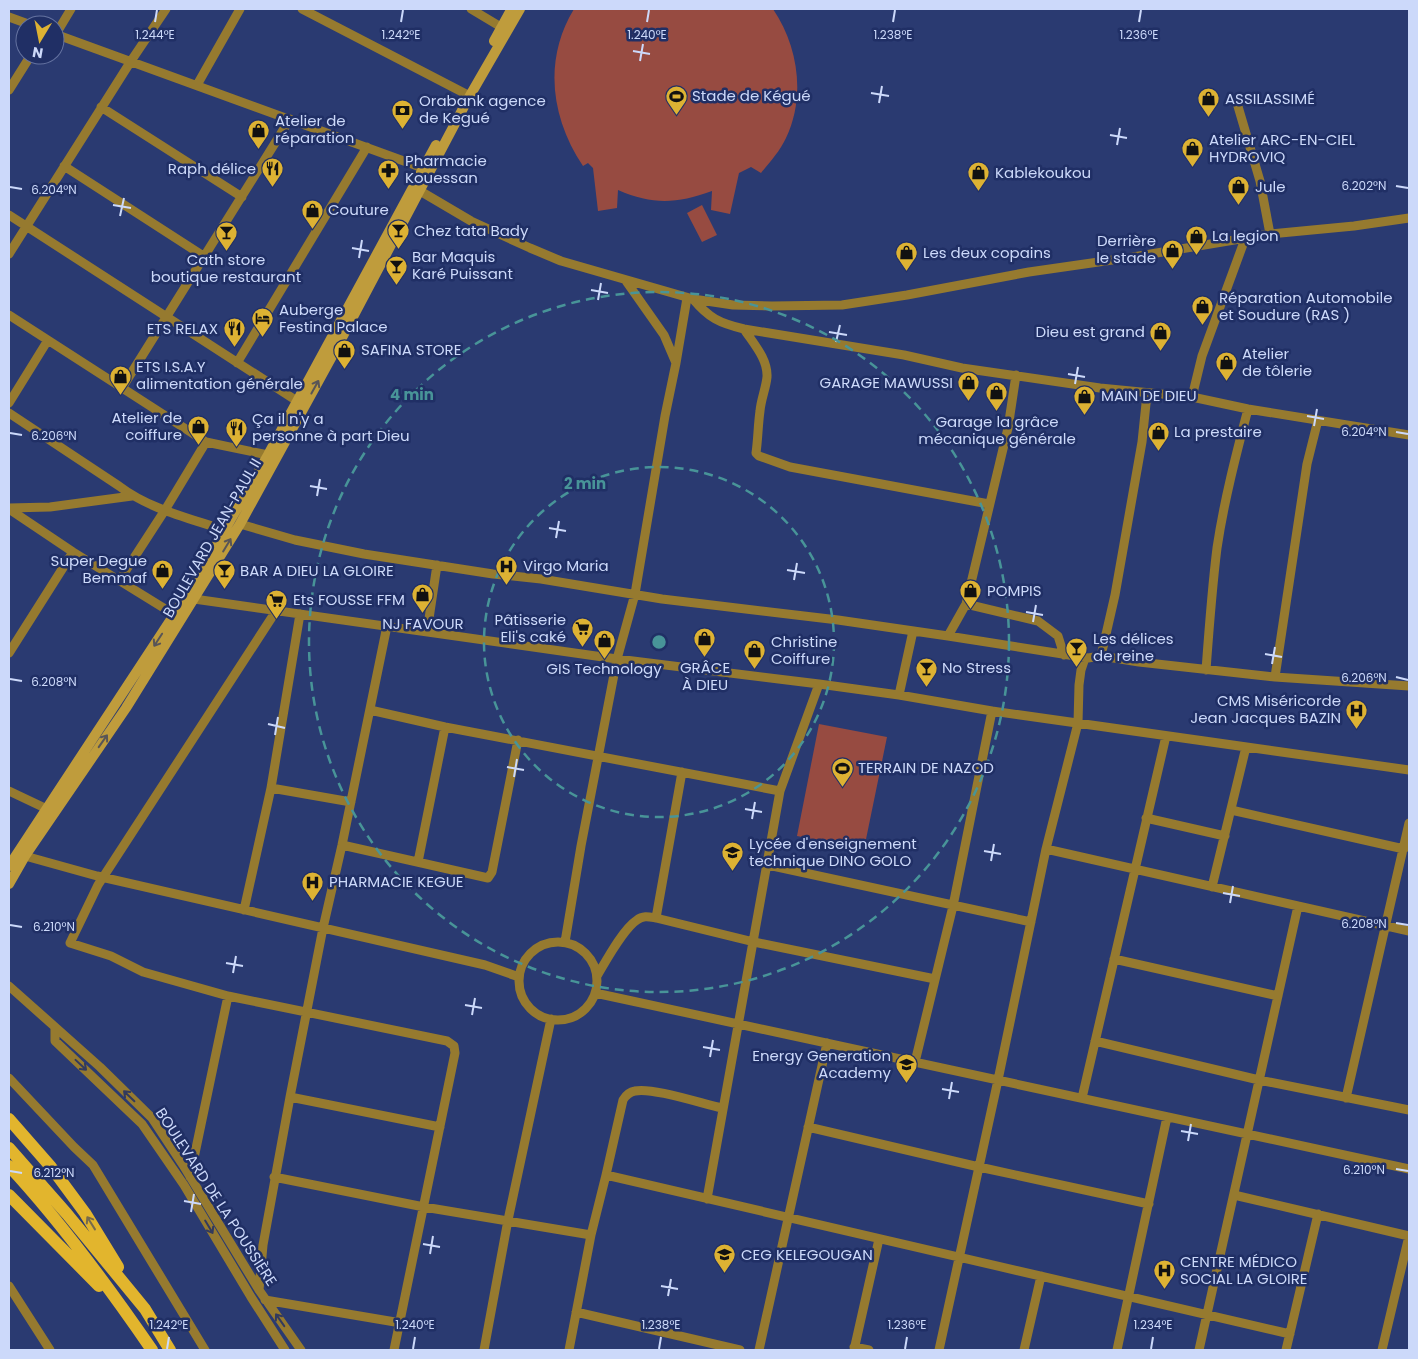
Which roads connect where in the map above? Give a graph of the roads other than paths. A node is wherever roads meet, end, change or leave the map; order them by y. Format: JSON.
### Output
{"nodes":[{"id":1,"x":166,"y":9,"type":"edge"},
{"id":2,"x":240,"y":9,"type":"edge"},
{"id":3,"x":302,"y":9,"type":"edge"},
{"id":4,"x":471,"y":9,"type":"edge"},
{"id":5,"x":512,"y":9,"type":"edge"},
{"id":6,"x":520,"y":9,"type":"edge"},
{"id":7,"x":501,"y":27,"type":"junction"},
{"id":8,"x":65,"y":38,"type":"edge"},
{"id":9,"x":131,"y":61,"type":"junction"},
{"id":10,"x":25,"y":65,"type":"edge"},
{"id":11,"x":197,"y":86,"type":"junction"},
{"id":12,"x":9,"y":90,"type":"edge"},
{"id":13,"x":466,"y":94,"type":"junction"},
{"id":14,"x":1237,"y":103,"type":"dead end"},
{"id":15,"x":102,"y":107,"type":"junction"},
{"id":16,"x":290,"y":119,"type":"junction"},
{"id":17,"x":367,"y":147,"type":"junction"},
{"id":18,"x":64,"y":166,"type":"junction"},
{"id":19,"x":423,"y":168,"type":"junction"},
{"id":20,"x":416,"y":189,"type":"junction"},
{"id":21,"x":242,"y":197,"type":"junction"},
{"id":22,"x":9,"y":215,"type":"edge"},
{"id":23,"x":1409,"y":218,"type":"edge"},
{"id":24,"x":26,"y":226,"type":"junction"},
{"id":25,"x":1270,"y":234,"type":"junction"},
{"id":26,"x":1245,"y":239,"type":"junction"},
{"id":27,"x":9,"y":254,"type":"edge"},
{"id":28,"x":205,"y":257,"type":"junction"},
{"id":29,"x":626,"y":281,"type":"junction"},
{"id":30,"x":690,"y":298,"type":"junction"},
{"id":31,"x":9,"y":315,"type":"edge"},
{"id":32,"x":167,"y":317,"type":"junction"},
{"id":33,"x":744,"y":329,"type":"junction"},
{"id":34,"x":48,"y":340,"type":"junction"},
{"id":35,"x":237,"y":363,"type":"junction"},
{"id":36,"x":676,"y":363,"type":"junction"},
{"id":37,"x":1016,"y":375,"type":"junction"},
{"id":38,"x":122,"y":388,"type":"junction"},
{"id":39,"x":1147,"y":394,"type":"junction"},
{"id":40,"x":1192,"y":397,"type":"junction"},
{"id":41,"x":297,"y":401,"type":"junction"},
{"id":42,"x":9,"y":403,"type":"edge"},
{"id":43,"x":1248,"y":409,"type":"junction"},
{"id":44,"x":9,"y":413,"type":"edge"},
{"id":45,"x":1318,"y":420,"type":"junction"},
{"id":46,"x":1409,"y":435,"type":"edge"},
{"id":47,"x":206,"y":442,"type":"junction"},
{"id":48,"x":268,"y":455,"type":"junction"},
{"id":49,"x":132,"y":496,"type":"junction"},
{"id":50,"x":990,"y":504,"type":"junction"},
{"id":51,"x":9,"y":508,"type":"edge"},
{"id":52,"x":165,"y":510,"type":"junction"},
{"id":53,"x":240,"y":524,"type":"junction"},
{"id":54,"x":224,"y":530,"type":"junction"},
{"id":55,"x":73,"y":552,"type":"junction"},
{"id":56,"x":437,"y":565,"type":"junction"},
{"id":57,"x":119,"y":581,"type":"junction"},
{"id":58,"x":635,"y":594,"type":"junction"},
{"id":59,"x":191,"y":597,"type":"junction"},
{"id":60,"x":966,"y":604,"type":"junction"},
{"id":61,"x":276,"y":611,"type":"junction"},
{"id":62,"x":175,"y":614,"type":"junction"},
{"id":63,"x":300,"y":614,"type":"junction"},
{"id":64,"x":387,"y":626,"type":"junction"},
{"id":65,"x":913,"y":631,"type":"junction"},
{"id":66,"x":426,"y":632,"type":"junction"},
{"id":67,"x":948,"y":636,"type":"junction"},
{"id":68,"x":9,"y":653,"type":"edge"},
{"id":69,"x":1064,"y":654,"type":"junction"},
{"id":70,"x":1101,"y":656,"type":"junction"},
{"id":71,"x":1086,"y":658,"type":"junction"},
{"id":72,"x":617,"y":659,"type":"junction"},
{"id":73,"x":1206,"y":670,"type":"junction"},
{"id":74,"x":1275,"y":677,"type":"junction"},
{"id":75,"x":819,"y":684,"type":"junction"},
{"id":76,"x":1409,"y":686,"type":"edge"},
{"id":77,"x":899,"y":695,"type":"junction"},
{"id":78,"x":370,"y":710,"type":"junction"},
{"id":79,"x":992,"y":711,"type":"junction"},
{"id":80,"x":1078,"y":723,"type":"junction"},
{"id":81,"x":445,"y":727,"type":"junction"},
{"id":82,"x":1166,"y":736,"type":"junction"},
{"id":83,"x":518,"y":740,"type":"junction"},
{"id":84,"x":1246,"y":747,"type":"junction"},
{"id":85,"x":598,"y":756,"type":"junction"},
{"id":86,"x":1409,"y":770,"type":"edge"},
{"id":87,"x":682,"y":772,"type":"junction"},
{"id":88,"x":271,"y":788,"type":"junction"},
{"id":89,"x":9,"y":791,"type":"edge"},
{"id":90,"x":780,"y":791,"type":"junction"},
{"id":91,"x":351,"y":802,"type":"junction"},
{"id":92,"x":47,"y":809,"type":"junction"},
{"id":93,"x":1231,"y":810,"type":"junction"},
{"id":94,"x":1146,"y":818,"type":"junction"},
{"id":95,"x":1409,"y":823,"type":"edge"},
{"id":96,"x":1225,"y":836,"type":"junction"},
{"id":97,"x":342,"y":845,"type":"junction"},
{"id":98,"x":1046,"y":849,"type":"junction"},
{"id":99,"x":1404,"y":849,"type":"junction"},
{"id":100,"x":22,"y":854,"type":"junction"},
{"id":101,"x":418,"y":862,"type":"junction"},
{"id":102,"x":768,"y":865,"type":"junction"},
{"id":103,"x":9,"y":866,"type":"edge"},
{"id":104,"x":1134,"y":869,"type":"junction"},
{"id":105,"x":104,"y":877,"type":"junction"},
{"id":106,"x":9,"y":884,"type":"edge"},
{"id":107,"x":1212,"y":887,"type":"junction"},
{"id":108,"x":953,"y":906,"type":"junction"},
{"id":109,"x":1298,"y":906,"type":"junction"},
{"id":110,"x":244,"y":910,"type":"junction"},
{"id":111,"x":656,"y":918,"type":"junction"},
{"id":112,"x":1031,"y":922,"type":"junction"},
{"id":113,"x":1386,"y":926,"type":"junction"},
{"id":114,"x":323,"y":928,"type":"junction"},
{"id":115,"x":1409,"y":931,"type":"edge"},
{"id":116,"x":565,"y":942,"type":"junction"},
{"id":117,"x":754,"y":942,"type":"junction"},
{"id":118,"x":1114,"y":959,"type":"junction"},
{"id":119,"x":597,"y":976,"type":"junction"},
{"id":120,"x":519,"y":977,"type":"junction"},
{"id":121,"x":935,"y":979,"type":"junction"},
{"id":122,"x":9,"y":986,"type":"edge"},
{"id":123,"x":595,"y":993,"type":"junction"},
{"id":124,"x":228,"y":996,"type":"junction"},
{"id":125,"x":1278,"y":996,"type":"junction"},
{"id":126,"x":307,"y":1011,"type":"junction"},
{"id":127,"x":551,"y":1019,"type":"junction"},
{"id":128,"x":738,"y":1024,"type":"junction"},
{"id":129,"x":54,"y":1027,"type":"junction"},
{"id":130,"x":1095,"y":1041,"type":"junction"},
{"id":131,"x":827,"y":1043,"type":"junction"},
{"id":132,"x":915,"y":1062,"type":"junction"},
{"id":133,"x":9,"y":1078,"type":"edge"},
{"id":134,"x":998,"y":1080,"type":"junction"},
{"id":135,"x":1260,"y":1080,"type":"junction"},
{"id":136,"x":290,"y":1097,"type":"junction"},
{"id":137,"x":1082,"y":1098,"type":"junction"},
{"id":138,"x":1346,"y":1098,"type":"junction"},
{"id":139,"x":722,"y":1108,"type":"junction"},
{"id":140,"x":1409,"y":1110,"type":"edge"},
{"id":141,"x":1167,"y":1117,"type":"junction"},
{"id":142,"x":9,"y":1119,"type":"edge"},
{"id":143,"x":440,"y":1127,"type":"junction"},
{"id":144,"x":808,"y":1127,"type":"junction"},
{"id":145,"x":1248,"y":1134,"type":"junction"},
{"id":146,"x":9,"y":1148,"type":"edge"},
{"id":147,"x":9,"y":1166,"type":"edge"},
{"id":148,"x":978,"y":1167,"type":"junction"},
{"id":149,"x":1409,"y":1169,"type":"edge"},
{"id":150,"x":22,"y":1172,"type":"junction"},
{"id":151,"x":606,"y":1175,"type":"junction"},
{"id":152,"x":190,"y":1177,"type":"junction"},
{"id":153,"x":274,"y":1177,"type":"junction"},
{"id":154,"x":9,"y":1195,"type":"edge"},
{"id":155,"x":1234,"y":1195,"type":"junction"},
{"id":156,"x":707,"y":1199,"type":"junction"},
{"id":157,"x":1149,"y":1204,"type":"junction"},
{"id":158,"x":424,"y":1207,"type":"junction"},
{"id":159,"x":1318,"y":1214,"type":"junction"},
{"id":160,"x":789,"y":1218,"type":"junction"},
{"id":161,"x":508,"y":1220,"type":"junction"},
{"id":162,"x":591,"y":1234,"type":"junction"},
{"id":163,"x":1409,"y":1236,"type":"edge"},
{"id":164,"x":879,"y":1238,"type":"junction"},
{"id":165,"x":959,"y":1257,"type":"junction"},
{"id":166,"x":1041,"y":1276,"type":"junction"},
{"id":167,"x":9,"y":1286,"type":"edge"},
{"id":168,"x":259,"y":1290,"type":"junction"},
{"id":169,"x":250,"y":1296,"type":"junction"},
{"id":170,"x":1129,"y":1296,"type":"junction"},
{"id":171,"x":265,"y":1300,"type":"junction"},
{"id":172,"x":145,"y":1309,"type":"junction"},
{"id":173,"x":576,"y":1312,"type":"junction"},
{"id":174,"x":1208,"y":1315,"type":"junction"},
{"id":175,"x":130,"y":1318,"type":"junction"},
{"id":176,"x":401,"y":1323,"type":"junction"},
{"id":177,"x":1290,"y":1334,"type":"junction"},
{"id":178,"x":854,"y":1349,"type":"edge"},
{"id":179,"x":50,"y":1350,"type":"edge"},
{"id":180,"x":152,"y":1350,"type":"edge"},
{"id":181,"x":170,"y":1350,"type":"edge"},
{"id":182,"x":205,"y":1350,"type":"edge"},
{"id":183,"x":285,"y":1350,"type":"edge"},
{"id":184,"x":301,"y":1350,"type":"edge"},
{"id":185,"x":394,"y":1350,"type":"edge"},
{"id":186,"x":484,"y":1350,"type":"edge"},
{"id":187,"x":569,"y":1350,"type":"edge"},
{"id":188,"x":740,"y":1350,"type":"edge"},
{"id":189,"x":759,"y":1350,"type":"edge"},
{"id":190,"x":869,"y":1350,"type":"edge"},
{"id":191,"x":939,"y":1350,"type":"edge"},
{"id":192,"x":1024,"y":1350,"type":"edge"},
{"id":193,"x":1117,"y":1350,"type":"edge"},
{"id":194,"x":1200,"y":1350,"type":"edge"},
{"id":195,"x":1286,"y":1350,"type":"edge"},
{"id":196,"x":1382,"y":1350,"type":"edge"}],
"edges":[{"from":1,"to":9,"type":"street"},
{"from":2,"to":11,"type":"street"},
{"from":3,"to":13,"type":"street"},
{"from":4,"to":7,"type":"street"},
{"from":5,"to":7,"type":"main road","name":"BOULEVARD JEAN-PAUL II"},
{"from":6,"to":20,"type":"main road","name":"BOULEVARD JEAN-PAUL II"},
{"from":7,"to":13,"type":"main road","name":"BOULEVARD JEAN-PAUL II"},
{"from":8,"to":9,"type":"street"},
{"from":9,"to":11,"type":"street"},
{"from":9,"to":15,"type":"street"},
{"from":10,"to":12,"type":"street"},
{"from":11,"to":16,"type":"street"},
{"from":13,"to":19,"type":"main road","name":"BOULEVARD JEAN-PAUL II"},
{"from":14,"to":25,"type":"street"},
{"from":15,"to":18,"type":"street"},
{"from":15,"to":21,"type":"street"},
{"from":16,"to":17,"type":"street"},
{"from":16,"to":21,"type":"street"},
{"from":17,"to":19,"type":"street"},
{"from":17,"to":35,"type":"street"},
{"from":18,"to":24,"type":"street"},
{"from":18,"to":28,"type":"street"},
{"from":19,"to":20,"type":"main road","name":"BOULEVARD JEAN-PAUL II"},
{"from":20,"to":29,"type":"street"},
{"from":20,"to":41,"type":"main road","name":"BOULEVARD JEAN-PAUL II"},
{"from":53,"to":20,"type":"main road","name":"BOULEVARD JEAN-PAUL II","one_way":true},
{"from":21,"to":28,"type":"street"},
{"from":22,"to":24,"type":"street"},
{"from":23,"to":25,"type":"street"},
{"from":24,"to":27,"type":"street"},
{"from":24,"to":32,"type":"street"},
{"from":25,"to":26,"type":"street"},
{"from":26,"to":30,"type":"street"},
{"from":26,"to":40,"type":"street"},
{"from":28,"to":32,"type":"street"},
{"from":29,"to":30,"type":"street"},
{"from":29,"to":36,"type":"street"},
{"from":30,"to":33,"type":"street"},
{"from":30,"to":36,"type":"street"},
{"from":31,"to":34,"type":"street"},
{"from":32,"to":35,"type":"street"},
{"from":32,"to":38,"type":"street"},
{"from":33,"to":37,"type":"street"},
{"from":33,"to":50,"type":"street"},
{"from":34,"to":38,"type":"street"},
{"from":34,"to":42,"type":"street"},
{"from":35,"to":41,"type":"street"},
{"from":36,"to":58,"type":"street"},
{"from":37,"to":39,"type":"street"},
{"from":37,"to":50,"type":"street"},
{"from":38,"to":47,"type":"street"},
{"from":39,"to":40,"type":"street"},
{"from":39,"to":70,"type":"street"},
{"from":40,"to":43,"type":"street"},
{"from":41,"to":48,"type":"main road","name":"BOULEVARD JEAN-PAUL II"},
{"from":43,"to":45,"type":"street"},
{"from":43,"to":73,"type":"street"},
{"from":44,"to":49,"type":"street"},
{"from":45,"to":46,"type":"street"},
{"from":45,"to":74,"type":"street"},
{"from":47,"to":48,"type":"street"},
{"from":47,"to":52,"type":"street"},
{"from":48,"to":54,"type":"main road","name":"BOULEVARD JEAN-PAUL II"},
{"from":49,"to":51,"type":"street"},
{"from":49,"to":52,"type":"street"},
{"from":50,"to":60,"type":"street"},
{"from":51,"to":55,"type":"street"},
{"from":52,"to":54,"type":"street"},
{"from":52,"to":57,"type":"street"},
{"from":53,"to":56,"type":"street"},
{"from":59,"to":53,"type":"main road","name":"BOULEVARD JEAN-PAUL II","one_way":true},
{"from":54,"to":59,"type":"main road","name":"BOULEVARD JEAN-PAUL II"},
{"from":55,"to":57,"type":"street"},
{"from":55,"to":68,"type":"street"},
{"from":56,"to":58,"type":"street"},
{"from":56,"to":66,"type":"street"},
{"from":57,"to":62,"type":"street"},
{"from":58,"to":65,"type":"street"},
{"from":58,"to":72,"type":"street"},
{"from":59,"to":61,"type":"street"},
{"from":59,"to":62,"type":"main road","name":"BOULEVARD JEAN-PAUL II"},
{"from":100,"to":59,"type":"main road","name":"BOULEVARD JEAN-PAUL II","one_way":true},
{"from":60,"to":67,"type":"street"},
{"from":60,"to":69,"type":"street"},
{"from":61,"to":63,"type":"street"},
{"from":61,"to":105,"type":"street"},
{"from":62,"to":92,"type":"main road","name":"BOULEVARD JEAN-PAUL II","one_way":true},
{"from":63,"to":64,"type":"street"},
{"from":63,"to":88,"type":"street"},
{"from":64,"to":66,"type":"street"},
{"from":64,"to":78,"type":"street"},
{"from":65,"to":67,"type":"street"},
{"from":65,"to":77,"type":"street"},
{"from":66,"to":72,"type":"street"},
{"from":67,"to":69,"type":"street"},
{"from":69,"to":71,"type":"street"},
{"from":70,"to":71,"type":"street"},
{"from":70,"to":73,"type":"street"},
{"from":71,"to":80,"type":"street"},
{"from":72,"to":75,"type":"street"},
{"from":72,"to":85,"type":"street"},
{"from":73,"to":74,"type":"street"},
{"from":74,"to":76,"type":"street"},
{"from":75,"to":77,"type":"street"},
{"from":75,"to":90,"type":"street"},
{"from":77,"to":79,"type":"street"},
{"from":78,"to":81,"type":"street"},
{"from":78,"to":91,"type":"street"},
{"from":79,"to":80,"type":"street"},
{"from":79,"to":108,"type":"street"},
{"from":80,"to":82,"type":"street"},
{"from":80,"to":98,"type":"street"},
{"from":81,"to":83,"type":"street"},
{"from":81,"to":101,"type":"street"},
{"from":82,"to":84,"type":"street"},
{"from":82,"to":94,"type":"street"},
{"from":83,"to":85,"type":"street"},
{"from":83,"to":101,"type":"street"},
{"from":84,"to":86,"type":"street"},
{"from":84,"to":93,"type":"street"},
{"from":85,"to":87,"type":"street"},
{"from":85,"to":116,"type":"street"},
{"from":87,"to":90,"type":"street"},
{"from":87,"to":111,"type":"street"},
{"from":88,"to":91,"type":"street"},
{"from":88,"to":110,"type":"street"},
{"from":89,"to":92,"type":"street"},
{"from":90,"to":102,"type":"street"},
{"from":91,"to":97,"type":"street"},
{"from":92,"to":100,"type":"main road","name":"BOULEVARD JEAN-PAUL II"},
{"from":93,"to":96,"type":"street"},
{"from":93,"to":99,"type":"street"},
{"from":94,"to":96,"type":"street"},
{"from":94,"to":104,"type":"street"},
{"from":95,"to":99,"type":"street"},
{"from":96,"to":107,"type":"street"},
{"from":97,"to":101,"type":"street"},
{"from":97,"to":114,"type":"street"},
{"from":98,"to":104,"type":"street"},
{"from":98,"to":112,"type":"street"},
{"from":99,"to":113,"type":"street"},
{"from":100,"to":103,"type":"main road","name":"BOULEVARD JEAN-PAUL II"},
{"from":100,"to":105,"type":"street"},
{"from":100,"to":106,"type":"main road","name":"BOULEVARD JEAN-PAUL II"},
{"from":102,"to":108,"type":"street"},
{"from":102,"to":117,"type":"street"},
{"from":104,"to":107,"type":"street"},
{"from":104,"to":118,"type":"street"},
{"from":105,"to":110,"type":"street"},
{"from":105,"to":124,"type":"street"},
{"from":107,"to":109,"type":"street"},
{"from":108,"to":112,"type":"street"},
{"from":108,"to":121,"type":"street"},
{"from":109,"to":113,"type":"street"},
{"from":109,"to":125,"type":"street"},
{"from":110,"to":114,"type":"street"},
{"from":111,"to":117,"type":"street"},
{"from":111,"to":119,"type":"street"},
{"from":112,"to":134,"type":"street"},
{"from":113,"to":115,"type":"street"},
{"from":113,"to":138,"type":"street"},
{"from":114,"to":120,"type":"street"},
{"from":114,"to":126,"type":"street"},
{"from":116,"to":119,"type":"street"},
{"from":116,"to":120,"type":"street"},
{"from":117,"to":121,"type":"street"},
{"from":117,"to":128,"type":"street"},
{"from":118,"to":125,"type":"street"},
{"from":118,"to":130,"type":"street"},
{"from":119,"to":123,"type":"street"},
{"from":120,"to":127,"type":"street"},
{"from":121,"to":132,"type":"street"},
{"from":122,"to":129,"type":"street","name":"BOULEVARD DE LA POUSSIÈRE"},
{"from":123,"to":127,"type":"street"},
{"from":123,"to":128,"type":"street"},
{"from":124,"to":126,"type":"street"},
{"from":124,"to":152,"type":"street"},
{"from":125,"to":135,"type":"street"},
{"from":126,"to":136,"type":"street"},
{"from":126,"to":143,"type":"street"},
{"from":127,"to":161,"type":"street"},
{"from":128,"to":131,"type":"street"},
{"from":128,"to":139,"type":"street"},
{"from":152,"to":129,"type":"street","name":"BOULEVARD DE LA POUSSIÈRE","one_way":true},
{"from":129,"to":169,"type":"street","name":"BOULEVARD DE LA POUSSIÈRE","one_way":true},
{"from":130,"to":135,"type":"street"},
{"from":130,"to":137,"type":"street"},
{"from":131,"to":132,"type":"street"},
{"from":131,"to":144,"type":"street"},
{"from":132,"to":134,"type":"street"},
{"from":133,"to":182,"type":"street"},
{"from":134,"to":137,"type":"street"},
{"from":134,"to":148,"type":"street"},
{"from":135,"to":138,"type":"street"},
{"from":135,"to":145,"type":"street"},
{"from":136,"to":143,"type":"street"},
{"from":136,"to":153,"type":"street"},
{"from":137,"to":141,"type":"street"},
{"from":138,"to":140,"type":"street"},
{"from":139,"to":151,"type":"street"},
{"from":139,"to":156,"type":"street"},
{"from":141,"to":145,"type":"street"},
{"from":141,"to":157,"type":"street"},
{"from":172,"to":142,"type":"main road","one_way":true},
{"from":143,"to":158,"type":"street"},
{"from":144,"to":148,"type":"street"},
{"from":144,"to":160,"type":"street"},
{"from":145,"to":149,"type":"street"},
{"from":145,"to":155,"type":"street"},
{"from":146,"to":150,"type":"main road"},
{"from":147,"to":150,"type":"main road"},
{"from":148,"to":157,"type":"street"},
{"from":148,"to":165,"type":"street"},
{"from":150,"to":172,"type":"main road"},
{"from":150,"to":175,"type":"main road"},
{"from":151,"to":156,"type":"street"},
{"from":151,"to":162,"type":"street"},
{"from":152,"to":168,"type":"street","name":"BOULEVARD DE LA POUSSIÈRE"},
{"from":153,"to":158,"type":"street"},
{"from":153,"to":168,"type":"street"},
{"from":154,"to":175,"type":"main road"},
{"from":155,"to":159,"type":"street"},
{"from":155,"to":174,"type":"street"},
{"from":156,"to":160,"type":"street"},
{"from":157,"to":170,"type":"street"},
{"from":158,"to":161,"type":"street"},
{"from":158,"to":176,"type":"street"},
{"from":159,"to":163,"type":"street"},
{"from":159,"to":177,"type":"street"},
{"from":160,"to":164,"type":"street"},
{"from":160,"to":189,"type":"street"},
{"from":161,"to":162,"type":"street"},
{"from":161,"to":186,"type":"street"},
{"from":162,"to":173,"type":"street"},
{"from":163,"to":196,"type":"street"},
{"from":164,"to":165,"type":"street"},
{"from":164,"to":178,"type":"street"},
{"from":165,"to":166,"type":"street"},
{"from":165,"to":191,"type":"street"},
{"from":166,"to":170,"type":"street"},
{"from":166,"to":192,"type":"street"},
{"from":167,"to":179,"type":"street"},
{"from":168,"to":169,"type":"street"},
{"from":168,"to":171,"type":"street","name":"BOULEVARD DE LA POUSSIÈRE"},
{"from":169,"to":183,"type":"street","name":"BOULEVARD DE LA POUSSIÈRE"},
{"from":170,"to":174,"type":"street"},
{"from":170,"to":193,"type":"street"},
{"from":171,"to":176,"type":"street"},
{"from":184,"to":171,"type":"street","name":"BOULEVARD DE LA POUSSIÈRE","one_way":true},
{"from":172,"to":181,"type":"main road"},
{"from":173,"to":187,"type":"street"},
{"from":173,"to":188,"type":"street"},
{"from":174,"to":177,"type":"street"},
{"from":174,"to":194,"type":"street"},
{"from":175,"to":180,"type":"main road"},
{"from":176,"to":185,"type":"street"},
{"from":177,"to":195,"type":"street"},
{"from":178,"to":190,"type":"street"}]}
